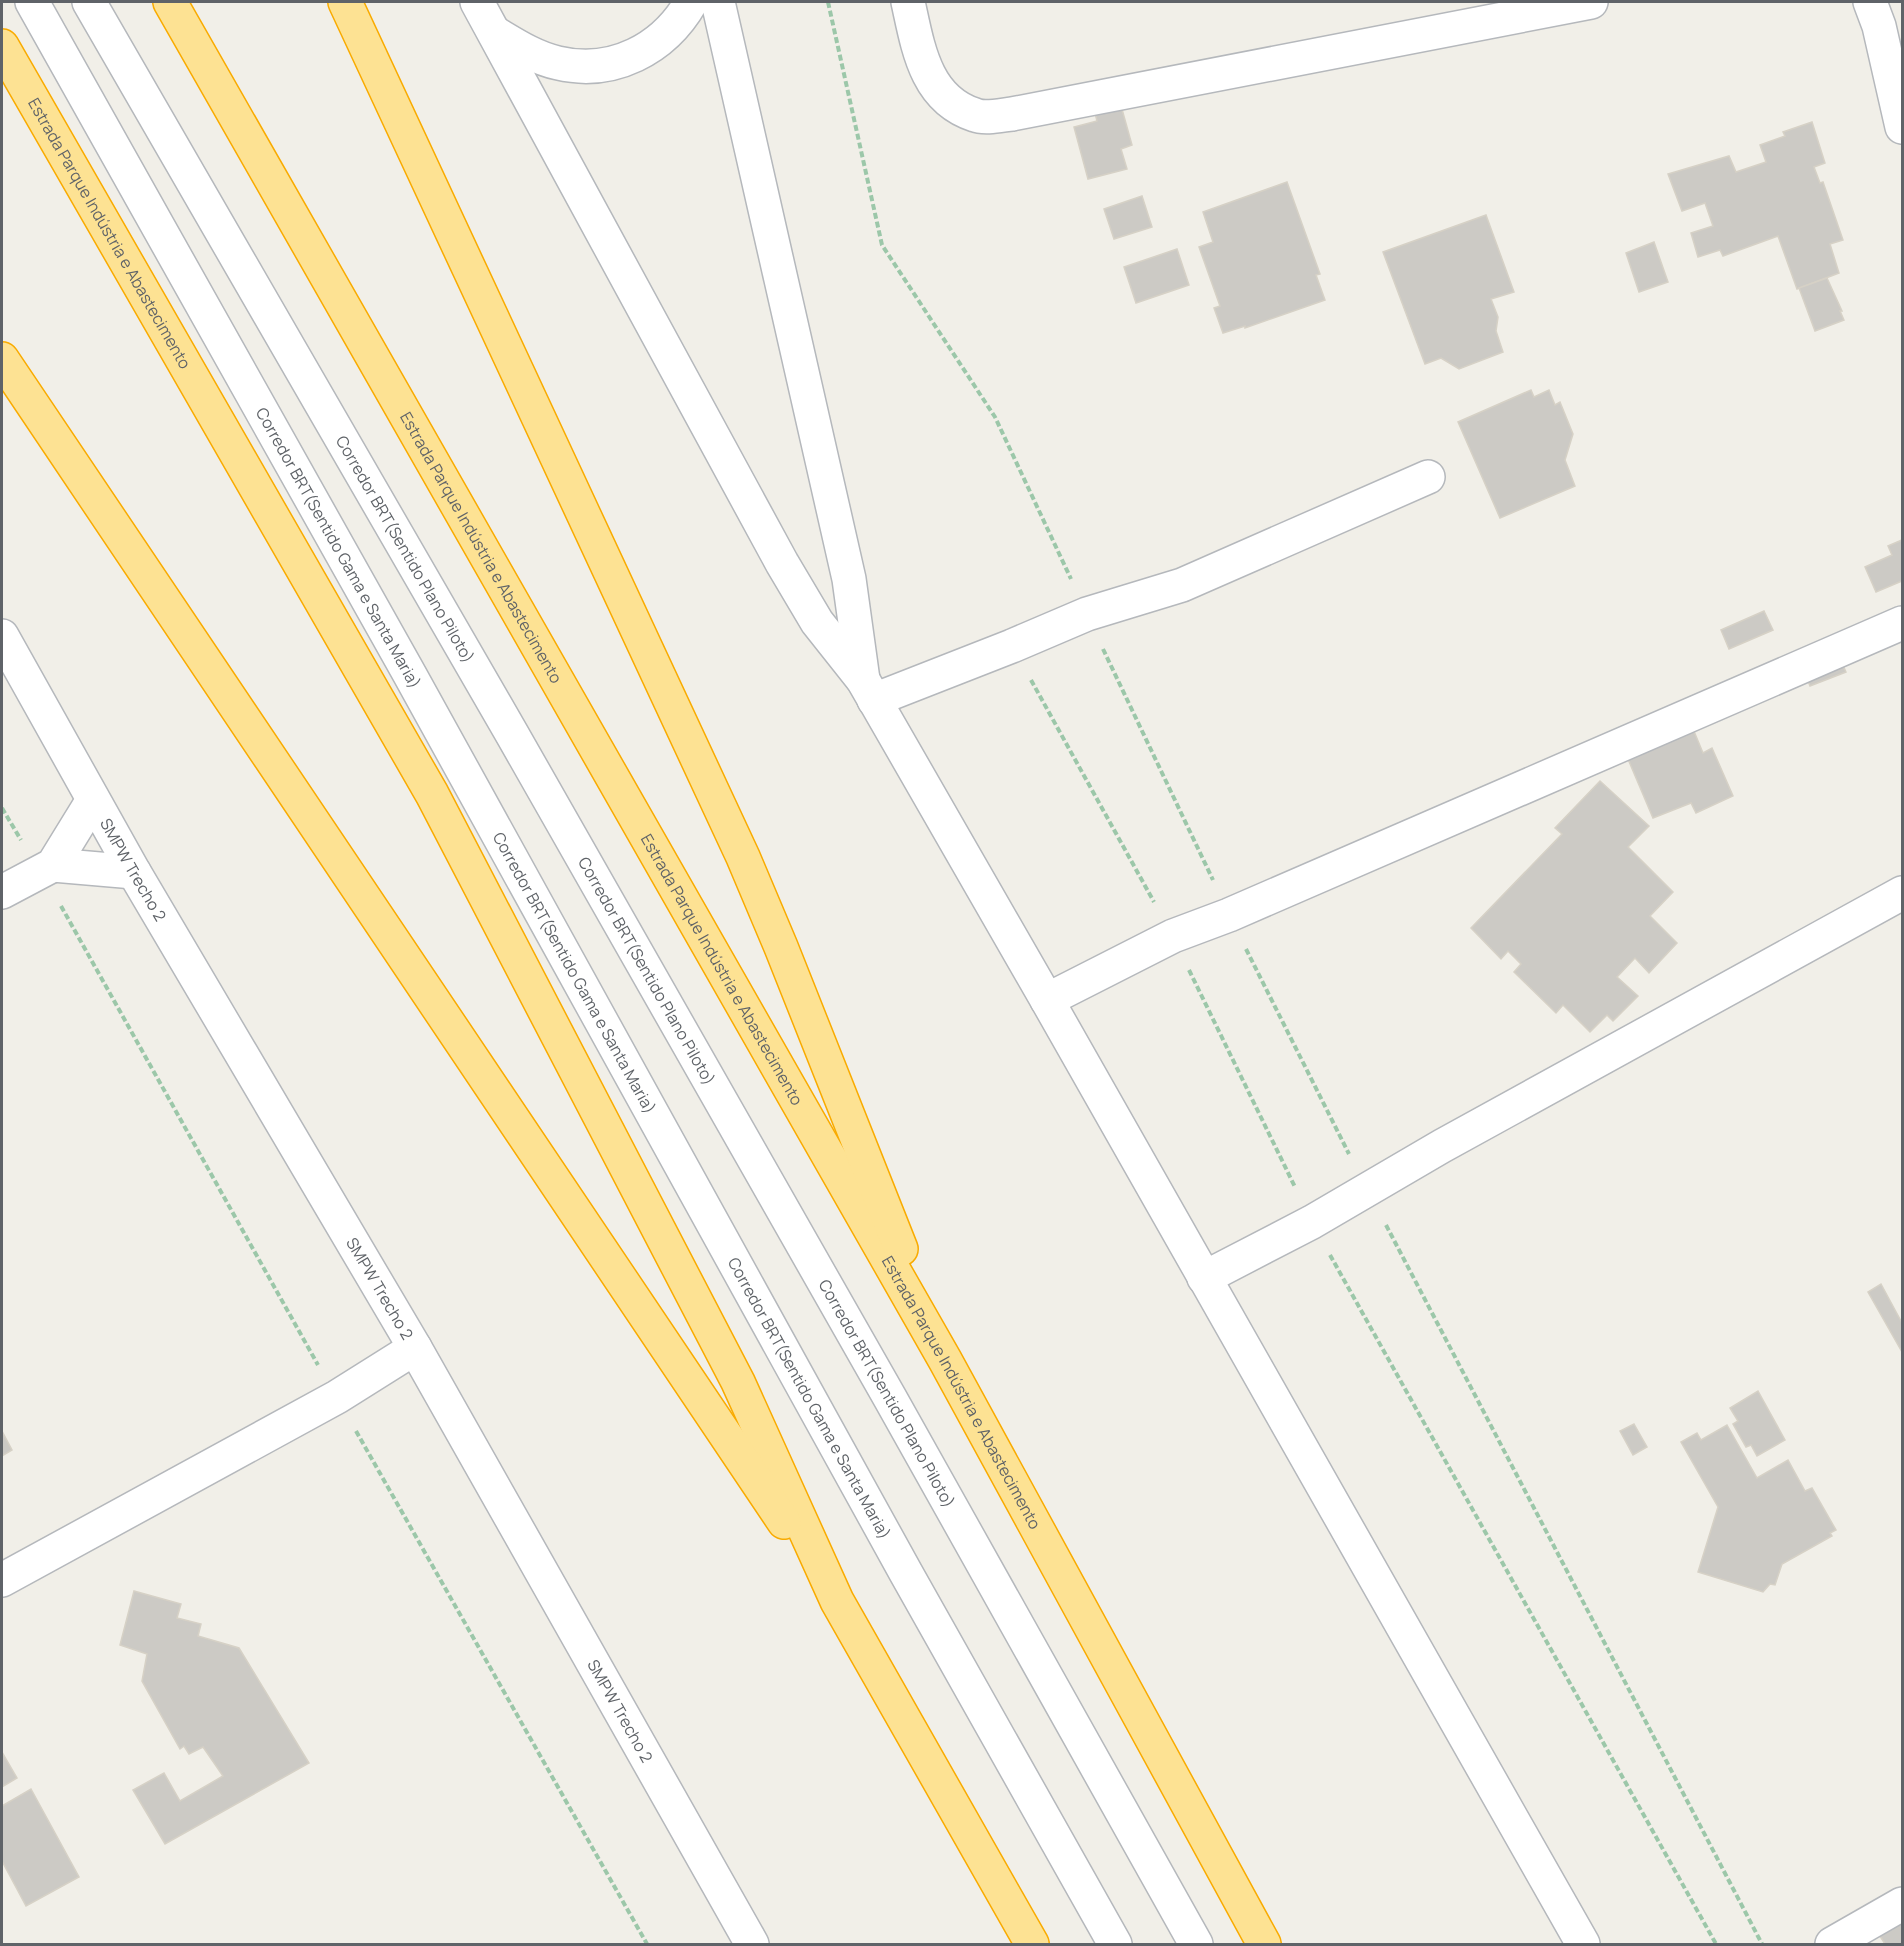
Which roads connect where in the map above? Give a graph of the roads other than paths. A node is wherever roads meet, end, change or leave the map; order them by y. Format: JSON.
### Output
{"nodes":[{"id":1,"x":32,"y":2,"type":"edge"},
{"id":2,"x":89,"y":2,"type":"edge"},
{"id":3,"x":170,"y":2,"type":"edge"},
{"id":4,"x":345,"y":2,"type":"edge"},
{"id":5,"x":477,"y":2,"type":"edge"},
{"id":6,"x":691,"y":2,"type":"edge"},
{"id":7,"x":718,"y":2,"type":"edge"},
{"id":8,"x":908,"y":2,"type":"edge"},
{"id":9,"x":1591,"y":2,"type":"edge"},
{"id":10,"x":1870,"y":2,"type":"edge"},
{"id":11,"x":495,"y":33,"type":"junction"},
{"id":12,"x":2,"y":46,"type":"edge"},
{"id":13,"x":1902,"y":127,"type":"edge"},
{"id":14,"x":2,"y":359,"type":"edge"},
{"id":15,"x":1428,"y":477,"type":"dead end"},
{"id":16,"x":1902,"y":622,"type":"edge"},
{"id":17,"x":2,"y":636,"type":"edge"},
{"id":18,"x":868,"y":690,"type":"junction"},
{"id":19,"x":93,"y":800,"type":"junction"},
{"id":20,"x":53,"y":865,"type":"junction"},
{"id":21,"x":134,"y":872,"type":"junction"},
{"id":22,"x":2,"y":892,"type":"edge"},
{"id":23,"x":1902,"y":893,"type":"edge"},
{"id":24,"x":1047,"y":1000,"type":"junction"},
{"id":25,"x":1204,"y":1278,"type":"junction"},
{"id":26,"x":415,"y":1348,"type":"junction"},
{"id":27,"x":945,"y":1360,"type":"junction"},
{"id":28,"x":2,"y":1580,"type":"edge"},
{"id":29,"x":837,"y":1601,"type":"junction"},
{"id":30,"x":1902,"y":1904,"type":"edge"},
{"id":31,"x":752,"y":1944,"type":"edge"},
{"id":32,"x":1032,"y":1944,"type":"edge"},
{"id":33,"x":1115,"y":1944,"type":"edge"},
{"id":34,"x":1196,"y":1944,"type":"edge"},
{"id":35,"x":1264,"y":1944,"type":"edge"},
{"id":36,"x":1583,"y":1944,"type":"edge"},
{"id":37,"x":1832,"y":1944,"type":"edge"}],
"edges":[{"from":1,"to":33,"type":"street","name":"Corredor BRT(Sentido Gama e Santa Maria)"},
{"from":2,"to":34,"type":"street","name":"Corredor BRT(Sentido Plano Piloto)"},
{"from":3,"to":27,"type":"highway","name":"Estrada Parque Indústria e Abastecimento"},
{"from":4,"to":27,"type":"highway"},
{"from":5,"to":11,"type":"street"},
{"from":6,"to":11,"type":"street"},
{"from":7,"to":18,"type":"street"},
{"from":8,"to":9,"type":"street"},
{"from":10,"to":13,"type":"street"},
{"from":11,"to":18,"type":"street"},
{"from":12,"to":29,"type":"highway","name":"Estrada Parque Indústria e Abastecimento"},
{"from":14,"to":29,"type":"highway"},
{"from":15,"to":18,"type":"street"},
{"from":16,"to":24,"type":"street"},
{"from":17,"to":19,"type":"street","name":"SMPW Trecho 2"},
{"from":18,"to":24,"type":"street"},
{"from":19,"to":20,"type":"street"},
{"from":19,"to":21,"type":"street","name":"SMPW Trecho 2"},
{"from":20,"to":21,"type":"street"},
{"from":20,"to":22,"type":"street"},
{"from":21,"to":26,"type":"street","name":"SMPW Trecho 2"},
{"from":23,"to":25,"type":"street"},
{"from":24,"to":25,"type":"street"},
{"from":25,"to":36,"type":"street"},
{"from":26,"to":28,"type":"street"},
{"from":26,"to":31,"type":"street","name":"SMPW Trecho 2"},
{"from":27,"to":35,"type":"highway","name":"Estrada Parque Indústria e Abastecimento"},
{"from":29,"to":32,"type":"highway","name":"Estrada Parque Indústria e Abastecimento"},
{"from":30,"to":37,"type":"street"}]}
